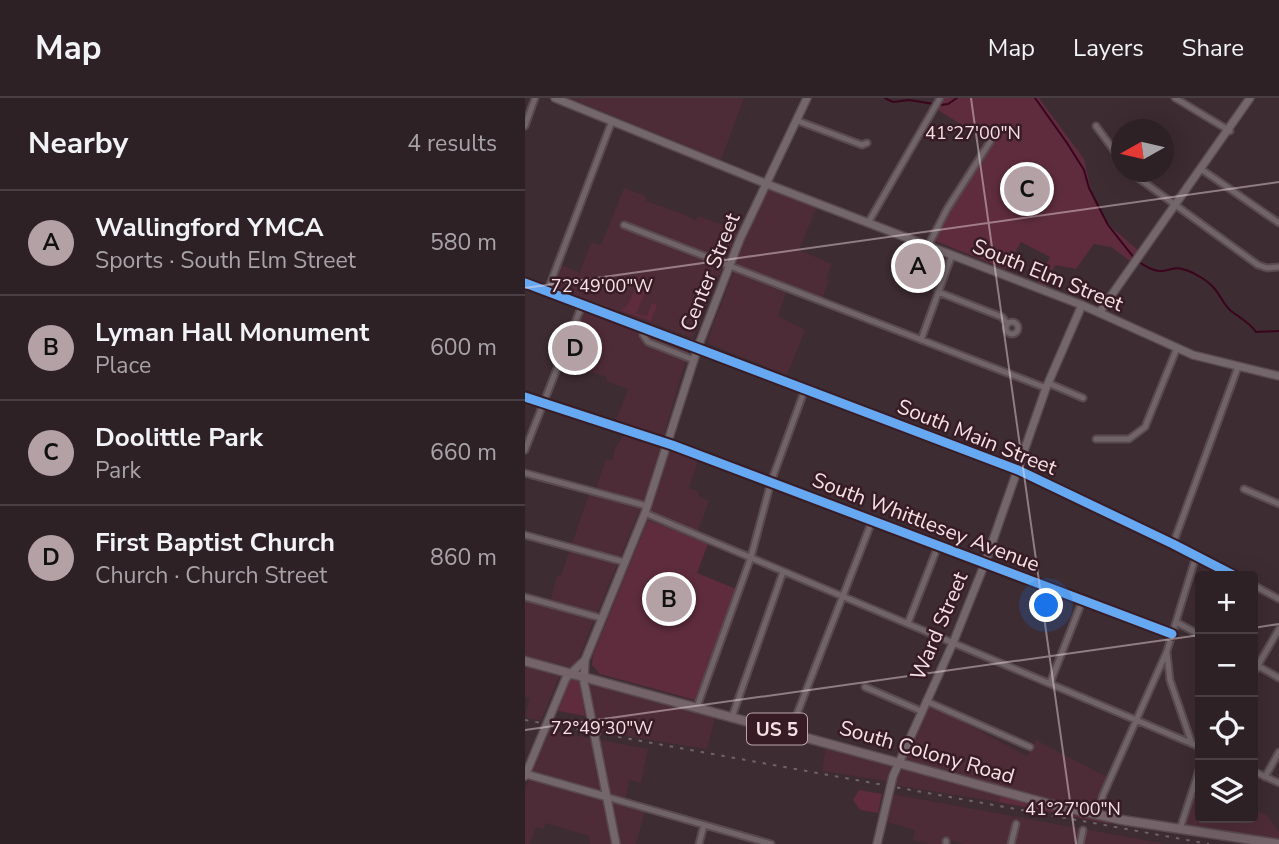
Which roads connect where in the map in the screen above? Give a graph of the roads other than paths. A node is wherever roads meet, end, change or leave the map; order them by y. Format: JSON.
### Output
{"nodes":[{"id":1,"x":535,"y":98,"type":"edge"},
{"id":2,"x":555,"y":98,"type":"edge"},
{"id":3,"x":807,"y":98,"type":"edge"},
{"id":4,"x":1175,"y":98,"type":"edge"},
{"id":5,"x":1251,"y":98,"type":"edge"},
{"id":6,"x":938,"y":102,"type":"edge"},
{"id":7,"x":612,"y":121,"type":"junction"},
{"id":8,"x":798,"y":121,"type":"junction"},
{"id":9,"x":525,"y":126,"type":"edge"},
{"id":10,"x":1096,"y":126,"type":"dead end"},
{"id":11,"x":1230,"y":131,"type":"junction"},
{"id":12,"x":995,"y":134,"type":"dead end"},
{"id":13,"x":867,"y":143,"type":"dead end"},
{"id":14,"x":1111,"y":146,"type":"edge"},
{"id":15,"x":1201,"y":169,"type":"junction"},
{"id":16,"x":1144,"y":182,"type":"edge"},
{"id":17,"x":767,"y":184,"type":"junction"},
{"id":18,"x":1176,"y":205,"type":"junction"},
{"id":19,"x":868,"y":223,"type":"junction"},
{"id":20,"x":1279,"y":223,"type":"edge"},
{"id":21,"x":624,"y":225,"type":"dead end"},
{"id":22,"x":928,"y":246,"type":"junction"},
{"id":23,"x":952,"y":255,"type":"junction"},
{"id":24,"x":729,"y":267,"type":"junction"},
{"id":25,"x":1279,"y":267,"type":"edge"},
{"id":26,"x":525,"y":283,"type":"edge"},
{"id":27,"x":547,"y":292,"type":"junction"},
{"id":28,"x":938,"y":292,"type":"junction"},
{"id":29,"x":582,"y":304,"type":"junction"},
{"id":30,"x":1082,"y":305,"type":"junction"},
{"id":31,"x":1099,"y":313,"type":"junction"},
{"id":32,"x":1007,"y":323,"type":"dead end"},
{"id":33,"x":645,"y":328,"type":"junction"},
{"id":34,"x":921,"y":340,"type":"junction"},
{"id":35,"x":698,"y":347,"type":"junction"},
{"id":36,"x":1177,"y":348,"type":"junction"},
{"id":37,"x":694,"y":360,"type":"junction"},
{"id":38,"x":1238,"y":368,"type":"junction"},
{"id":39,"x":1279,"y":376,"type":"edge"},
{"id":40,"x":1047,"y":386,"type":"junction"},
{"id":41,"x":805,"y":389,"type":"junction"},
{"id":42,"x":525,"y":397,"type":"edge"},
{"id":43,"x":1083,"y":398,"type":"dead end"},
{"id":44,"x":543,"y":402,"type":"junction"},
{"id":45,"x":1096,"y":439,"type":"dead end"},
{"id":46,"x":667,"y":444,"type":"junction"},
{"id":47,"x":525,"y":450,"type":"edge"},
{"id":48,"x":1018,"y":470,"type":"junction"},
{"id":49,"x":525,"y":473,"type":"edge"},
{"id":50,"x":771,"y":482,"type":"junction"},
{"id":51,"x":1244,"y":489,"type":"dead end"},
{"id":52,"x":1279,"y":504,"type":"edge"},
{"id":53,"x":646,"y":509,"type":"junction"},
{"id":54,"x":872,"y":521,"type":"junction"},
{"id":55,"x":525,"y":535,"type":"edge"},
{"id":56,"x":1174,"y":544,"type":"junction"},
{"id":57,"x":938,"y":546,"type":"junction"},
{"id":58,"x":1196,"y":556,"type":"junction"},
{"id":59,"x":751,"y":557,"type":"junction"},
{"id":60,"x":624,"y":562,"type":"junction"},
{"id":61,"x":985,"y":563,"type":"junction"},
{"id":62,"x":1225,"y":571,"type":"edge"},
{"id":63,"x":783,"y":572,"type":"junction"},
{"id":64,"x":1258,"y":588,"type":"edge"},
{"id":65,"x":842,"y":596,"type":"junction"},
{"id":66,"x":525,"y":597,"type":"edge"},
{"id":67,"x":1083,"y":599,"type":"junction"},
{"id":68,"x":1279,"y":599,"type":"edge"},
{"id":69,"x":601,"y":618,"type":"junction"},
{"id":70,"x":1176,"y":622,"type":"junction"},
{"id":71,"x":908,"y":623,"type":"junction"},
{"id":72,"x":1279,"y":629,"type":"edge"},
{"id":73,"x":1172,"y":634,"type":"junction"},
{"id":74,"x":1198,"y":634,"type":"edge"},
{"id":75,"x":953,"y":643,"type":"junction"},
{"id":76,"x":1167,"y":651,"type":"junction"},
{"id":77,"x":585,"y":660,"type":"junction"},
{"id":78,"x":1258,"y":660,"type":"edge"},
{"id":79,"x":525,"y":661,"type":"edge"},
{"id":80,"x":1258,"y":667,"type":"edge"},
{"id":81,"x":571,"y":673,"type":"junction"},
{"id":82,"x":584,"y":677,"type":"junction"},
{"id":83,"x":1279,"y":678,"type":"edge"},
{"id":84,"x":1050,"y":683,"type":"junction"},
{"id":85,"x":865,"y":687,"type":"dead end"},
{"id":86,"x":926,"y":701,"type":"junction"},
{"id":87,"x":697,"y":707,"type":"junction"},
{"id":88,"x":922,"y":711,"type":"junction"},
{"id":89,"x":732,"y":716,"type":"junction"},
{"id":90,"x":1136,"y":719,"type":"junction"},
{"id":91,"x":790,"y":732,"type":"junction"},
{"id":92,"x":1192,"y":744,"type":"junction"},
{"id":93,"x":1195,"y":745,"type":"edge"},
{"id":94,"x":1030,"y":747,"type":"dead end"},
{"id":95,"x":1279,"y":752,"type":"edge"},
{"id":96,"x":899,"y":762,"type":"junction"},
{"id":97,"x":1258,"y":774,"type":"edge"},
{"id":98,"x":525,"y":775,"type":"edge"},
{"id":99,"x":1265,"y":777,"type":"junction"},
{"id":100,"x":1195,"y":782,"type":"edge"},
{"id":101,"x":1279,"y":783,"type":"edge"},
{"id":102,"x":607,"y":797,"type":"junction"},
{"id":103,"x":1097,"y":815,"type":"junction"},
{"id":104,"x":1016,"y":824,"type":"dead end"},
{"id":105,"x":704,"y":825,"type":"junction"},
{"id":106,"x":1180,"y":829,"type":"junction"},
{"id":107,"x":1083,"y":830,"type":"dead end"},
{"id":108,"x":616,"y":844,"type":"edge"},
{"id":109,"x":699,"y":844,"type":"edge"},
{"id":110,"x":771,"y":844,"type":"edge"},
{"id":111,"x":877,"y":844,"type":"edge"},
{"id":112,"x":1011,"y":844,"type":"edge"},
{"id":113,"x":1080,"y":844,"type":"edge"},
{"id":114,"x":1279,"y":844,"type":"edge"}],
"edges":[{"from":1,"to":9,"type":"street"},
{"from":2,"to":7,"type":"main road","name":"South Elm Street"},
{"from":3,"to":8,"type":"main road","name":"Center Street"},
{"from":4,"to":11,"type":"street"},
{"from":5,"to":11,"type":"main road"},
{"from":6,"to":19,"type":"street"},
{"from":7,"to":17,"type":"main road","name":"South Elm Street"},
{"from":7,"to":27,"type":"street"},
{"from":8,"to":13,"type":"street"},
{"from":8,"to":17,"type":"main road","name":"Center Street"},
{"from":10,"to":14,"type":"street"},
{"from":11,"to":15,"type":"main road"},
{"from":12,"to":22,"type":"street"},
{"from":15,"to":18,"type":"main road"},
{"from":15,"to":20,"type":"street"},
{"from":16,"to":18,"type":"street"},
{"from":17,"to":19,"type":"main road","name":"South Elm Street"},
{"from":17,"to":24,"type":"main road","name":"Center Street"},
{"from":18,"to":25,"type":"street"},
{"from":18,"to":31,"type":"main road"},
{"from":19,"to":22,"type":"main road","name":"South Elm Street"},
{"from":21,"to":24,"type":"street"},
{"from":22,"to":23,"type":"main road","name":"South Elm Street"},
{"from":23,"to":28,"type":"street"},
{"from":23,"to":30,"type":"main road","name":"South Elm Street"},
{"from":24,"to":34,"type":"street"},
{"from":24,"to":35,"type":"main road","name":"Center Street"},
{"from":26,"to":27,"type":"main road"},
{"from":27,"to":29,"type":"main road"},
{"from":28,"to":32,"type":"street"},
{"from":28,"to":34,"type":"street"},
{"from":29,"to":33,"type":"main road"},
{"from":29,"to":44,"type":"street"},
{"from":30,"to":31,"type":"main road","name":"South Elm Street"},
{"from":30,"to":40,"type":"main road","name":"Ward Street"},
{"from":31,"to":36,"type":"main road","name":"South Elm Street"},
{"from":33,"to":35,"type":"main road"},
{"from":33,"to":37,"type":"street"},
{"from":34,"to":40,"type":"street"},
{"from":35,"to":37,"type":"main road","name":"Center Street"},
{"from":35,"to":41,"type":"street","name":"South Main Street"},
{"from":36,"to":38,"type":"main road","name":"South Elm Street"},
{"from":36,"to":45,"type":"street"},
{"from":37,"to":46,"type":"main road","name":"Center Street"},
{"from":38,"to":39,"type":"main road","name":"South Elm Street"},
{"from":38,"to":56,"type":"street"},
{"from":40,"to":43,"type":"street"},
{"from":40,"to":48,"type":"main road","name":"Ward Street"},
{"from":41,"to":48,"type":"street","name":"South Main Street"},
{"from":41,"to":50,"type":"street"},
{"from":42,"to":44,"type":"street","name":"South Whittlesey Avenue"},
{"from":44,"to":46,"type":"street","name":"South Whittlesey Avenue"},
{"from":44,"to":47,"type":"street"},
{"from":46,"to":50,"type":"street","name":"South Whittlesey Avenue"},
{"from":46,"to":53,"type":"main road","name":"Center Street"},
{"from":48,"to":56,"type":"street","name":"South Main Street"},
{"from":48,"to":61,"type":"main road","name":"Ward Street"},
{"from":49,"to":53,"type":"street"},
{"from":50,"to":54,"type":"street","name":"South Whittlesey Avenue"},
{"from":50,"to":59,"type":"street"},
{"from":51,"to":52,"type":"street"},
{"from":53,"to":59,"type":"street"},
{"from":53,"to":60,"type":"main road","name":"Center Street"},
{"from":54,"to":57,"type":"street","name":"South Whittlesey Avenue"},
{"from":54,"to":65,"type":"street"},
{"from":55,"to":60,"type":"street"},
{"from":56,"to":58,"type":"street","name":"South Main Street"},
{"from":57,"to":61,"type":"street","name":"South Whittlesey Avenue"},
{"from":57,"to":71,"type":"street"},
{"from":58,"to":62,"type":"street","name":"South Main Street"},
{"from":58,"to":70,"type":"street"},
{"from":59,"to":63,"type":"street"},
{"from":59,"to":87,"type":"street"},
{"from":60,"to":69,"type":"main road","name":"Center Street"},
{"from":61,"to":67,"type":"street","name":"South Whittlesey Avenue"},
{"from":61,"to":75,"type":"main road","name":"Ward Street"},
{"from":63,"to":65,"type":"street"},
{"from":63,"to":89,"type":"street"},
{"from":64,"to":68,"type":"street"},
{"from":65,"to":71,"type":"street"},
{"from":65,"to":91,"type":"street"},
{"from":66,"to":69,"type":"street"},
{"from":67,"to":73,"type":"street","name":"South Whittlesey Avenue"},
{"from":67,"to":84,"type":"street"},
{"from":69,"to":77,"type":"main road","name":"Center Street"},
{"from":70,"to":73,"type":"street"},
{"from":70,"to":74,"type":"street"},
{"from":71,"to":75,"type":"street"},
{"from":72,"to":78,"type":"street"},
{"from":73,"to":76,"type":"street"},
{"from":75,"to":84,"type":"street"},
{"from":75,"to":86,"type":"main road","name":"Ward Street"},
{"from":76,"to":90,"type":"street"},
{"from":76,"to":92,"type":"street"},
{"from":77,"to":81,"type":"main road","name":"Center Street"},
{"from":77,"to":82,"type":"main road","name":"Center Street"},
{"from":79,"to":81,"type":"main road","number":"US 5"},
{"from":80,"to":83,"type":"street"},
{"from":81,"to":82,"type":"main road","name":"South Colony Road","number":"US 5"},
{"from":81,"to":98,"type":"main road","name":"Center Street"},
{"from":82,"to":87,"type":"main road","name":"South Colony Road","number":"US 5"},
{"from":82,"to":102,"type":"main road","name":"Center Street"},
{"from":84,"to":90,"type":"street"},
{"from":85,"to":88,"type":"street"},
{"from":86,"to":88,"type":"main road","name":"Ward Street"},
{"from":86,"to":94,"type":"street"},
{"from":87,"to":89,"type":"main road","name":"South Colony Road","number":"US 5"},
{"from":88,"to":96,"type":"main road","name":"Ward Street"},
{"from":89,"to":91,"type":"main road","name":"South Colony Road","number":"US 5"},
{"from":90,"to":92,"type":"street"},
{"from":90,"to":103,"type":"street"},
{"from":91,"to":96,"type":"main road","name":"South Colony Road","number":"US 5"},
{"from":92,"to":93,"type":"street"},
{"from":95,"to":99,"type":"street"},
{"from":96,"to":103,"type":"main road","name":"South Colony Road","number":"US 5"},
{"from":96,"to":111,"type":"main road","name":"Ward Street"},
{"from":97,"to":99,"type":"street"},
{"from":98,"to":102,"type":"main road"},
{"from":99,"to":101,"type":"street"},
{"from":100,"to":106,"type":"street"},
{"from":102,"to":105,"type":"street"},
{"from":102,"to":108,"type":"main road","name":"Center Street"},
{"from":103,"to":106,"type":"main road","name":"South Colony Road","number":"US 5"},
{"from":104,"to":112,"type":"street"},
{"from":105,"to":109,"type":"street"},
{"from":105,"to":110,"type":"street"},
{"from":106,"to":114,"type":"main road","name":"South Colony Road","number":"US 5"},
{"from":107,"to":113,"type":"street"}]}
